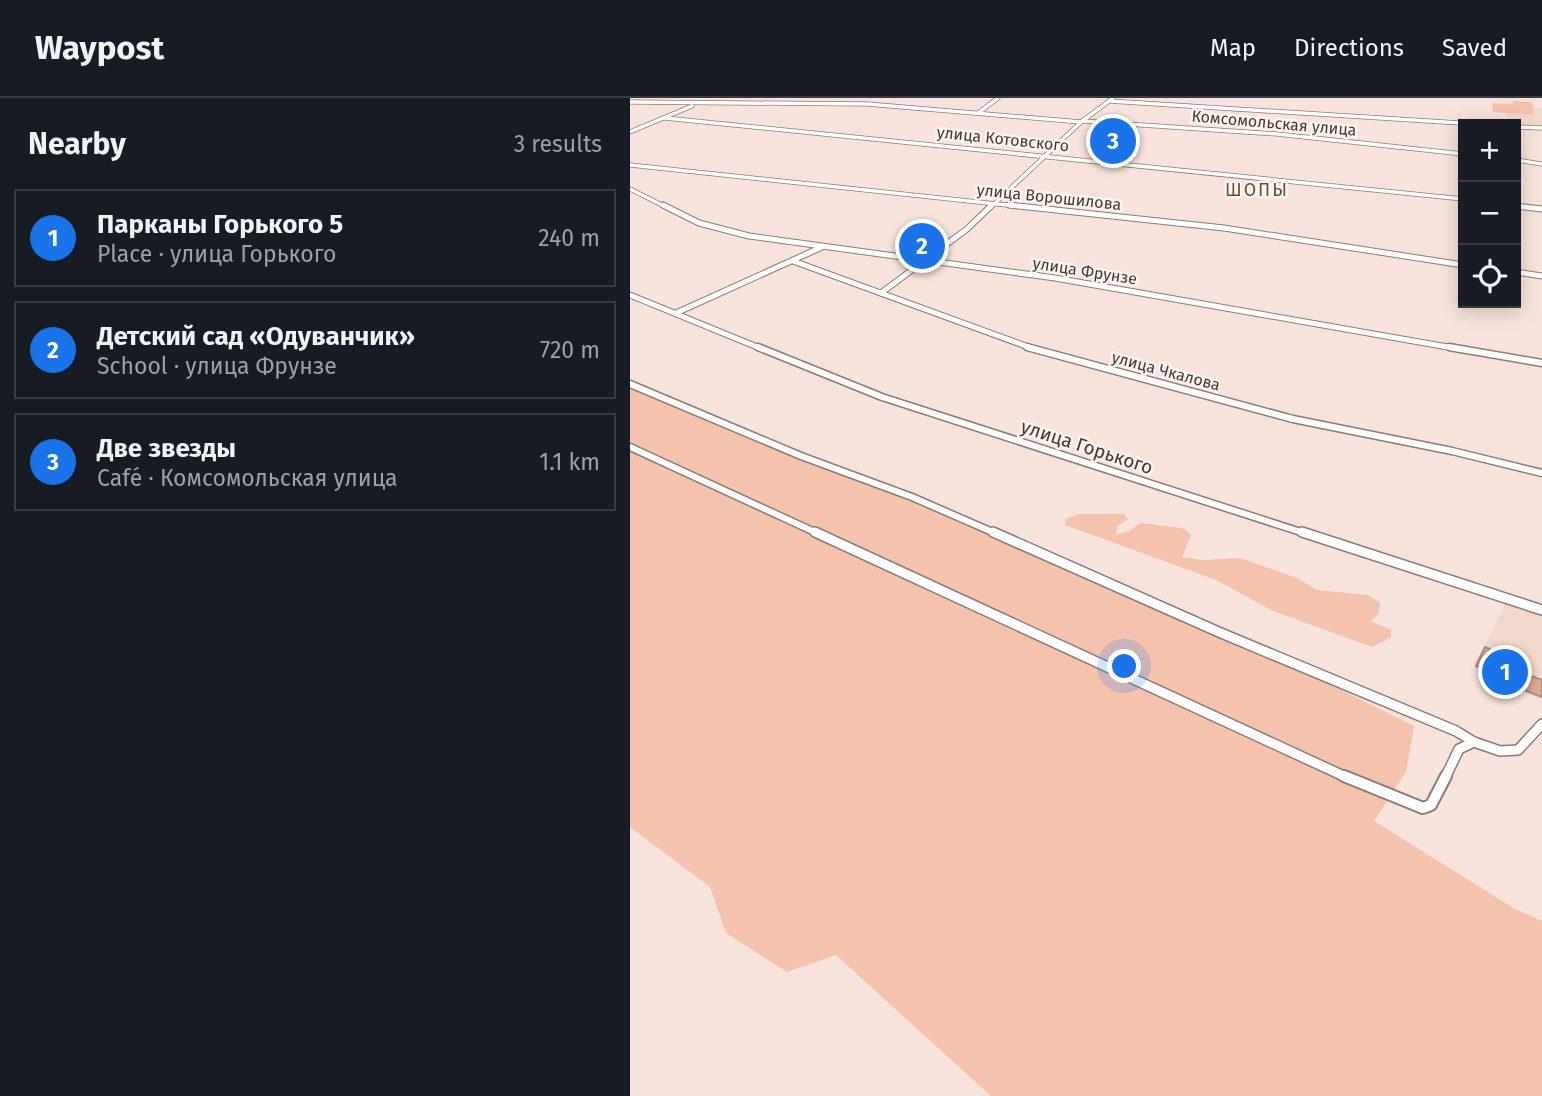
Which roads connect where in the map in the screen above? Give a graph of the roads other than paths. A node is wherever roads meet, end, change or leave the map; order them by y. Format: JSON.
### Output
{"nodes":[{"id":1,"x":998,"y":98,"type":"edge"},
{"id":2,"x":1113,"y":99,"type":"edge"},
{"id":3,"x":630,"y":102,"type":"edge"},
{"id":4,"x":644,"y":102,"type":"junction"},
{"id":5,"x":695,"y":104,"type":"junction"},
{"id":6,"x":630,"y":108,"type":"edge"},
{"id":7,"x":978,"y":113,"type":"junction"},
{"id":8,"x":665,"y":118,"type":"junction"},
{"id":9,"x":1082,"y":122,"type":"junction"},
{"id":10,"x":1458,"y":123,"type":"edge"},
{"id":11,"x":1521,"y":127,"type":"edge"},
{"id":12,"x":1542,"y":128,"type":"edge"},
{"id":13,"x":630,"y":132,"type":"edge"},
{"id":14,"x":1458,"y":153,"type":"edge"},
{"id":15,"x":1045,"y":156,"type":"junction"},
{"id":16,"x":1521,"y":161,"type":"edge"},
{"id":17,"x":1542,"y":164,"type":"edge"},
{"id":18,"x":630,"y":165,"type":"edge"},
{"id":19,"x":645,"y":167,"type":"junction"},
{"id":20,"x":630,"y":173,"type":"edge"},
{"id":21,"x":630,"y":189,"type":"edge"},
{"id":22,"x":1458,"y":198,"type":"edge"},
{"id":23,"x":995,"y":204,"type":"junction"},
{"id":24,"x":1521,"y":207,"type":"edge"},
{"id":25,"x":1542,"y":209,"type":"edge"},
{"id":26,"x":822,"y":247,"type":"junction"},
{"id":27,"x":926,"y":259,"type":"junction"},
{"id":28,"x":793,"y":261,"type":"junction"},
{"id":29,"x":1458,"y":264,"type":"edge"},
{"id":30,"x":1521,"y":273,"type":"edge"},
{"id":31,"x":1542,"y":276,"type":"edge"},
{"id":32,"x":881,"y":293,"type":"junction"},
{"id":33,"x":630,"y":295,"type":"edge"},
{"id":34,"x":676,"y":313,"type":"junction"},
{"id":35,"x":1542,"y":363,"type":"edge"},
{"id":36,"x":630,"y":384,"type":"edge"},
{"id":37,"x":630,"y":447,"type":"edge"},
{"id":38,"x":1542,"y":473,"type":"edge"},
{"id":39,"x":1542,"y":610,"type":"edge"},
{"id":40,"x":1542,"y":724,"type":"edge"},
{"id":41,"x":1474,"y":742,"type":"junction"}],
"edges":[{"from":1,"to":7,"type":"street"},
{"from":2,"to":9,"type":"street"},
{"from":2,"to":10,"type":"street"},
{"from":3,"to":4,"type":"street","name":"Комсомольская улица"},
{"from":4,"to":5,"type":"street","name":"Комсомольская улица"},
{"from":4,"to":6,"type":"street"},
{"from":5,"to":7,"type":"street","name":"Комсомольская улица"},
{"from":5,"to":8,"type":"street"},
{"from":7,"to":9,"type":"street","name":"Комсомольская улица"},
{"from":8,"to":13,"type":"street"},
{"from":8,"to":15,"type":"street","name":"улица Котовского"},
{"from":9,"to":14,"type":"street","name":"Комсомольская улица"},
{"from":9,"to":15,"type":"street"},
{"from":11,"to":12,"type":"street"},
{"from":15,"to":22,"type":"street","name":"улица Котовского"},
{"from":15,"to":23,"type":"street"},
{"from":16,"to":17,"type":"street"},
{"from":18,"to":19,"type":"street","name":"улица Ворошилова"},
{"from":19,"to":20,"type":"street"},
{"from":19,"to":23,"type":"street","name":"улица Ворошилова"},
{"from":21,"to":26,"type":"street","name":"улица Фрунзе"},
{"from":23,"to":27,"type":"street"},
{"from":23,"to":29,"type":"street","name":"улица Ворошилова"},
{"from":24,"to":25,"type":"street"},
{"from":26,"to":27,"type":"street","name":"улица Фрунзе"},
{"from":26,"to":28,"type":"street"},
{"from":27,"to":32,"type":"street"},
{"from":27,"to":35,"type":"street","name":"улица Фрунзе"},
{"from":28,"to":32,"type":"street","name":"улица Чкалова"},
{"from":28,"to":34,"type":"street"},
{"from":30,"to":31,"type":"street"},
{"from":32,"to":38,"type":"street","name":"улица Чкалова"},
{"from":33,"to":34,"type":"street","name":"улица Горького"},
{"from":34,"to":39,"type":"street","name":"улица Горького"},
{"from":36,"to":41,"type":"street"},
{"from":37,"to":41,"type":"street"},
{"from":40,"to":41,"type":"street"}]}
